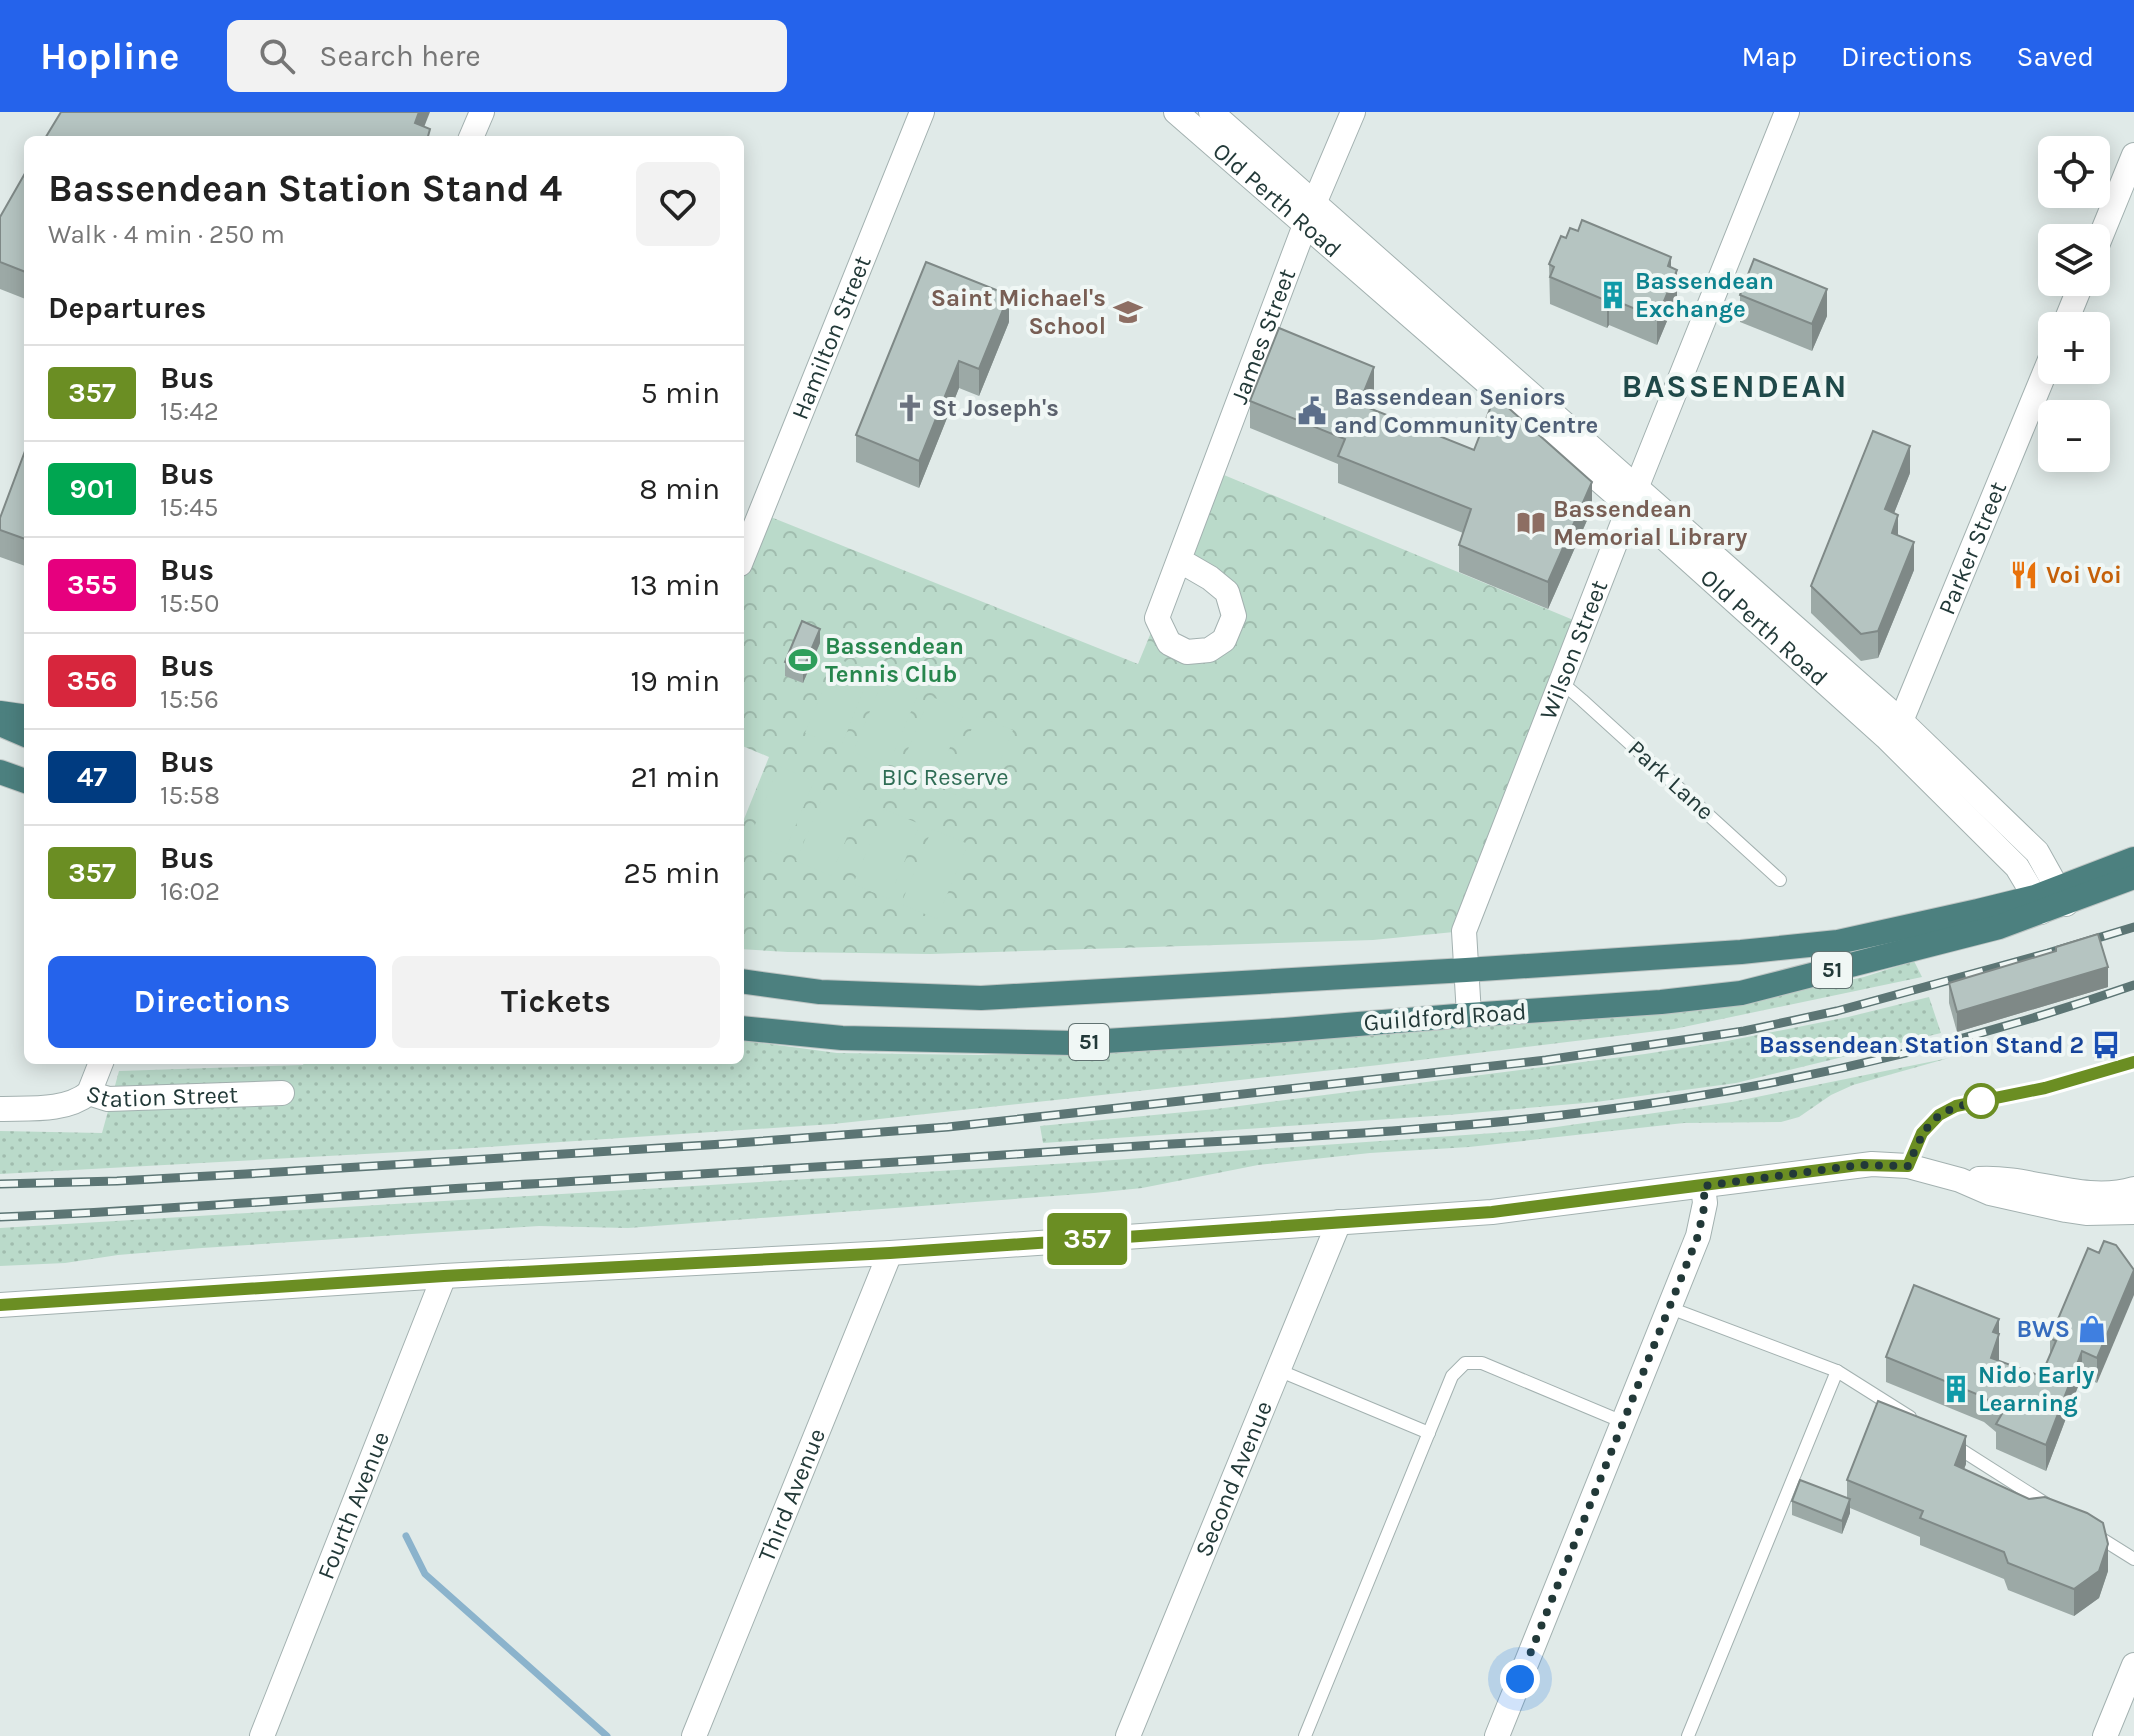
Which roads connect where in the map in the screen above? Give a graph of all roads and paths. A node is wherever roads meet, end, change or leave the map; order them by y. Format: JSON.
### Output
{"nodes":[{"id":1,"x":482,"y":112,"type":"edge"},
{"id":2,"x":922,"y":112,"type":"edge"},
{"id":3,"x":1176,"y":112,"type":"edge"},
{"id":4,"x":1211,"y":112,"type":"edge"},
{"id":5,"x":1353,"y":112,"type":"edge"},
{"id":6,"x":1787,"y":112,"type":"edge"},
{"id":7,"x":472,"y":136,"type":"edge"},
{"id":8,"x":2134,"y":155,"type":"edge"},
{"id":9,"x":1316,"y":202,"type":"junction"},
{"id":10,"x":2106,"y":224,"type":"edge"},
{"id":11,"x":1305,"y":225,"type":"junction"},
{"id":12,"x":2040,"y":384,"type":"edge"},
{"id":13,"x":1633,"y":496,"type":"junction"},
{"id":14,"x":744,"y":554,"type":"edge"},
{"id":15,"x":1179,"y":560,"type":"dead end"},
{"id":16,"x":1561,"y":682,"type":"junction"},
{"id":17,"x":0,"y":713,"type":"edge"},
{"id":18,"x":24,"y":716,"type":"edge"},
{"id":19,"x":0,"y":724,"type":"edge"},
{"id":20,"x":1894,"y":729,"type":"junction"},
{"id":21,"x":24,"y":734,"type":"edge"},
{"id":22,"x":0,"y":772,"type":"edge"},
{"id":23,"x":24,"y":781,"type":"edge"},
{"id":24,"x":2134,"y":859,"type":"edge"},
{"id":25,"x":2134,"y":877,"type":"edge"},
{"id":26,"x":1780,"y":880,"type":"dead end"},
{"id":27,"x":2050,"y":900,"type":"junction"},
{"id":28,"x":1466,"y":970,"type":"junction"},
{"id":29,"x":744,"y":982,"type":"edge"},
{"id":30,"x":1469,"y":1015,"type":"junction"},
{"id":31,"x":744,"y":1028,"type":"edge"},
{"id":32,"x":2134,"y":1062,"type":"edge"},
{"id":33,"x":100,"y":1064,"type":"edge"},
{"id":34,"x":89,"y":1093,"type":"junction"},
{"id":35,"x":282,"y":1093,"type":"dead end"},
{"id":36,"x":0,"y":1109,"type":"edge"},
{"id":37,"x":1908,"y":1166,"type":"junction"},
{"id":38,"x":1703,"y":1186,"type":"junction"},
{"id":39,"x":2131,"y":1205,"type":"edge"},
{"id":40,"x":1339,"y":1222,"type":"junction"},
{"id":41,"x":890,"y":1253,"type":"junction"},
{"id":42,"x":444,"y":1276,"type":"junction"},
{"id":43,"x":0,"y":1305,"type":"edge"},
{"id":44,"x":1670,"y":1308,"type":"junction"},
{"id":45,"x":1278,"y":1370,"type":"junction"},
{"id":46,"x":1837,"y":1371,"type":"junction"},
{"id":47,"x":1623,"y":1422,"type":"junction"},
{"id":48,"x":1918,"y":1422,"type":"edge"},
{"id":49,"x":1429,"y":1433,"type":"junction"},
{"id":50,"x":1945,"y":1439,"type":"edge"},
{"id":51,"x":2067,"y":1516,"type":"edge"},
{"id":52,"x":2080,"y":1525,"type":"edge"},
{"id":53,"x":2134,"y":1559,"type":"edge"},
{"id":54,"x":2134,"y":1665,"type":"edge"},
{"id":55,"x":262,"y":1736,"type":"edge"},
{"id":56,"x":694,"y":1736,"type":"edge"},
{"id":57,"x":1128,"y":1736,"type":"edge"},
{"id":58,"x":1305,"y":1736,"type":"edge"},
{"id":59,"x":1497,"y":1736,"type":"edge"},
{"id":60,"x":1688,"y":1736,"type":"edge"},
{"id":61,"x":2105,"y":1736,"type":"edge"}],
"edges":[{"from":1,"to":7,"type":"street"},
{"from":2,"to":14,"type":"street","name":"Hamilton Street"},
{"from":3,"to":11,"type":"street","name":"Old Perth Road"},
{"from":4,"to":9,"type":"street","name":"Old Perth Road"},
{"from":5,"to":9,"type":"street","name":"James Street"},
{"from":6,"to":13,"type":"street","name":"Wilson Street"},
{"from":8,"to":10,"type":"street"},
{"from":9,"to":11,"type":"street","name":"James Street"},
{"from":9,"to":13,"type":"street","name":"Old Perth Road"},
{"from":11,"to":13,"type":"street","name":"Old Perth Road"},
{"from":11,"to":15,"type":"street","name":"James Street"},
{"from":12,"to":20,"type":"street","name":"Parker Street"},
{"from":13,"to":16,"type":"street","name":"Wilson Street"},
{"from":13,"to":20,"type":"street","name":"Old Perth Road"},
{"from":16,"to":26,"type":"lane","name":"Park Lane"},
{"from":16,"to":28,"type":"street","name":"Wilson Street"},
{"from":17,"to":18,"type":"highway"},
{"from":19,"to":21,"type":"highway"},
{"from":20,"to":27,"type":"street","name":"Old Perth Road"},
{"from":22,"to":23,"type":"highway"},
{"from":24,"to":27,"type":"highway","name":"Guildford Road","number":"51"},
{"from":25,"to":27,"type":"highway","name":"Guildford Road","number":"51"},
{"from":27,"to":28,"type":"highway","name":"Guildford Road","number":"51"},
{"from":27,"to":30,"type":"highway","name":"Guildford Road","number":"51"},
{"from":28,"to":29,"type":"highway","name":"Guildford Road","number":"51"},
{"from":28,"to":30,"type":"street","name":"Wilson Street"},
{"from":30,"to":31,"type":"highway","name":"Guildford Road","number":"51"},
{"from":32,"to":37,"type":"lane"},
{"from":33,"to":34,"type":"street"},
{"from":34,"to":35,"type":"street","name":"Station Street"},
{"from":34,"to":36,"type":"street","name":"Station Street"},
{"from":37,"to":38,"type":"street"},
{"from":37,"to":39,"type":"street"},
{"from":38,"to":40,"type":"street"},
{"from":38,"to":44,"type":"street"},
{"from":40,"to":41,"type":"street"},
{"from":40,"to":45,"type":"street","name":"Second Avenue"},
{"from":41,"to":42,"type":"street"},
{"from":41,"to":56,"type":"street","name":"Third Avenue"},
{"from":42,"to":43,"type":"street"},
{"from":42,"to":55,"type":"street","name":"Fourth Avenue"},
{"from":44,"to":46,"type":"lane"},
{"from":44,"to":47,"type":"street"},
{"from":45,"to":49,"type":"lane"},
{"from":45,"to":57,"type":"street","name":"Second Avenue"},
{"from":46,"to":48,"type":"lane"},
{"from":46,"to":60,"type":"lane"},
{"from":47,"to":49,"type":"lane"},
{"from":47,"to":59,"type":"street"},
{"from":49,"to":58,"type":"lane"},
{"from":50,"to":51,"type":"lane"},
{"from":52,"to":53,"type":"lane"},
{"from":54,"to":61,"type":"street"}]}
